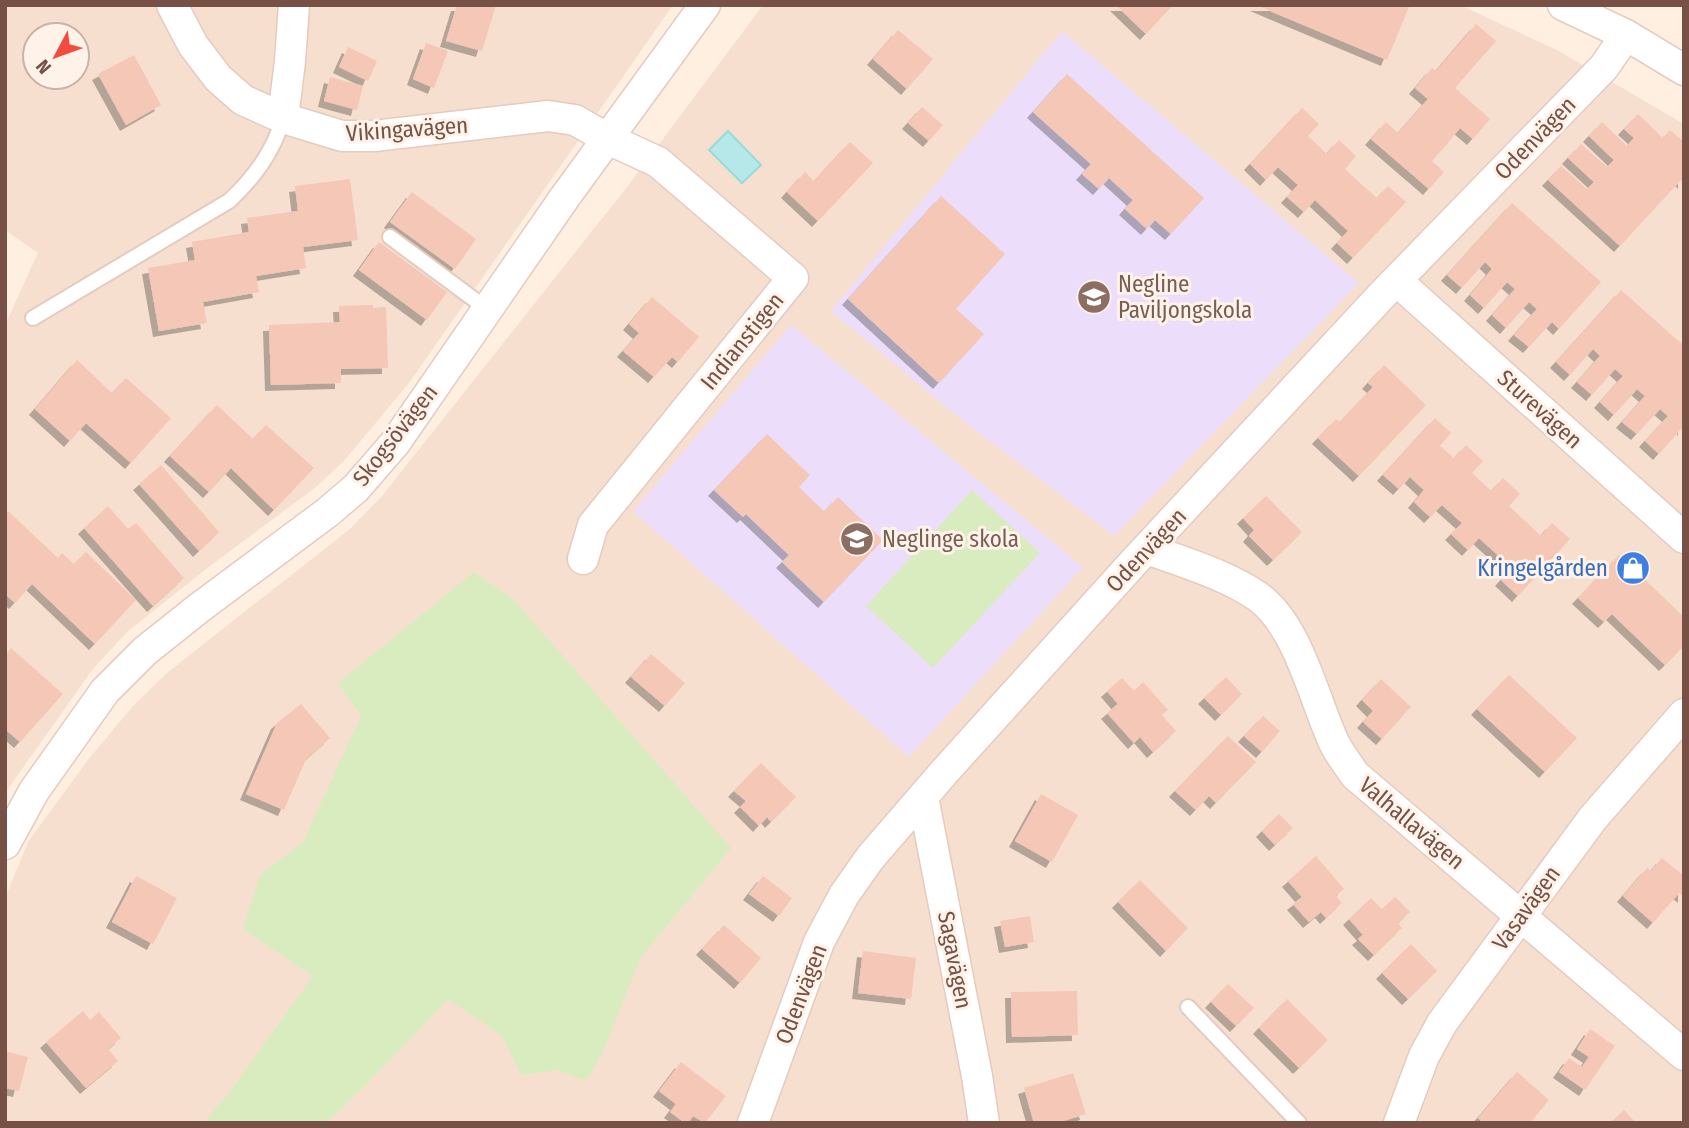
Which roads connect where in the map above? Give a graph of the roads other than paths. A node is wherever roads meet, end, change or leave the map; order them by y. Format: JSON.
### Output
{"nodes":[{"id":1,"x":172,"y":5,"type":"edge"},
{"id":2,"x":294,"y":5,"type":"edge"},
{"id":3,"x":705,"y":5,"type":"edge"},
{"id":4,"x":1563,"y":5,"type":"edge"},
{"id":5,"x":1626,"y":35,"type":"junction"},
{"id":6,"x":1684,"y":70,"type":"edge"},
{"id":7,"x":283,"y":118,"type":"junction"},
{"id":8,"x":608,"y":139,"type":"junction"},
{"id":9,"x":390,"y":237,"type":"dead end"},
{"id":10,"x":1397,"y":281,"type":"junction"},
{"id":11,"x":486,"y":309,"type":"junction"},
{"id":12,"x":33,"y":318,"type":"dead end"},
{"id":13,"x":1680,"y":528,"type":"edge"},
{"id":14,"x":1148,"y":549,"type":"junction"},
{"id":15,"x":583,"y":559,"type":"dead end"},
{"id":16,"x":1684,"y":713,"type":"edge"},
{"id":17,"x":923,"y":797,"type":"junction"},
{"id":18,"x":5,"y":844,"type":"edge"},
{"id":19,"x":1521,"y":914,"type":"junction"},
{"id":20,"x":1188,"y":1007,"type":"dead end"},
{"id":21,"x":1684,"y":1055,"type":"edge"},
{"id":22,"x":753,"y":1123,"type":"edge"},
{"id":23,"x":984,"y":1123,"type":"edge"},
{"id":24,"x":1298,"y":1123,"type":"edge"},
{"id":25,"x":1399,"y":1123,"type":"edge"}],
"edges":[{"from":1,"to":7,"type":"street","name":"Vikingavägen"},
{"from":2,"to":7,"type":"street"},
{"from":3,"to":8,"type":"street","name":"Skogsövägen"},
{"from":4,"to":5,"type":"street"},
{"from":5,"to":6,"type":"street"},
{"from":5,"to":10,"type":"street","name":"Odenvägen"},
{"from":7,"to":8,"type":"street","name":"Vikingavägen"},
{"from":7,"to":12,"type":"lane"},
{"from":8,"to":11,"type":"street","name":"Skogsövägen"},
{"from":8,"to":15,"type":"street","name":"Indianstigen"},
{"from":9,"to":11,"type":"lane"},
{"from":10,"to":13,"type":"street","name":"Sturevägen"},
{"from":10,"to":14,"type":"street","name":"Odenvägen"},
{"from":11,"to":18,"type":"street","name":"Skogsövägen"},
{"from":14,"to":17,"type":"street","name":"Odenvägen"},
{"from":14,"to":19,"type":"street","name":"Valhallavägen"},
{"from":16,"to":19,"type":"street","name":"Vasavägen"},
{"from":17,"to":22,"type":"street","name":"Odenvägen"},
{"from":17,"to":23,"type":"street","name":"Sagavägen"},
{"from":19,"to":21,"type":"street","name":"Valhallavägen"},
{"from":19,"to":25,"type":"street","name":"Vasavägen"},
{"from":20,"to":24,"type":"lane"}]}
